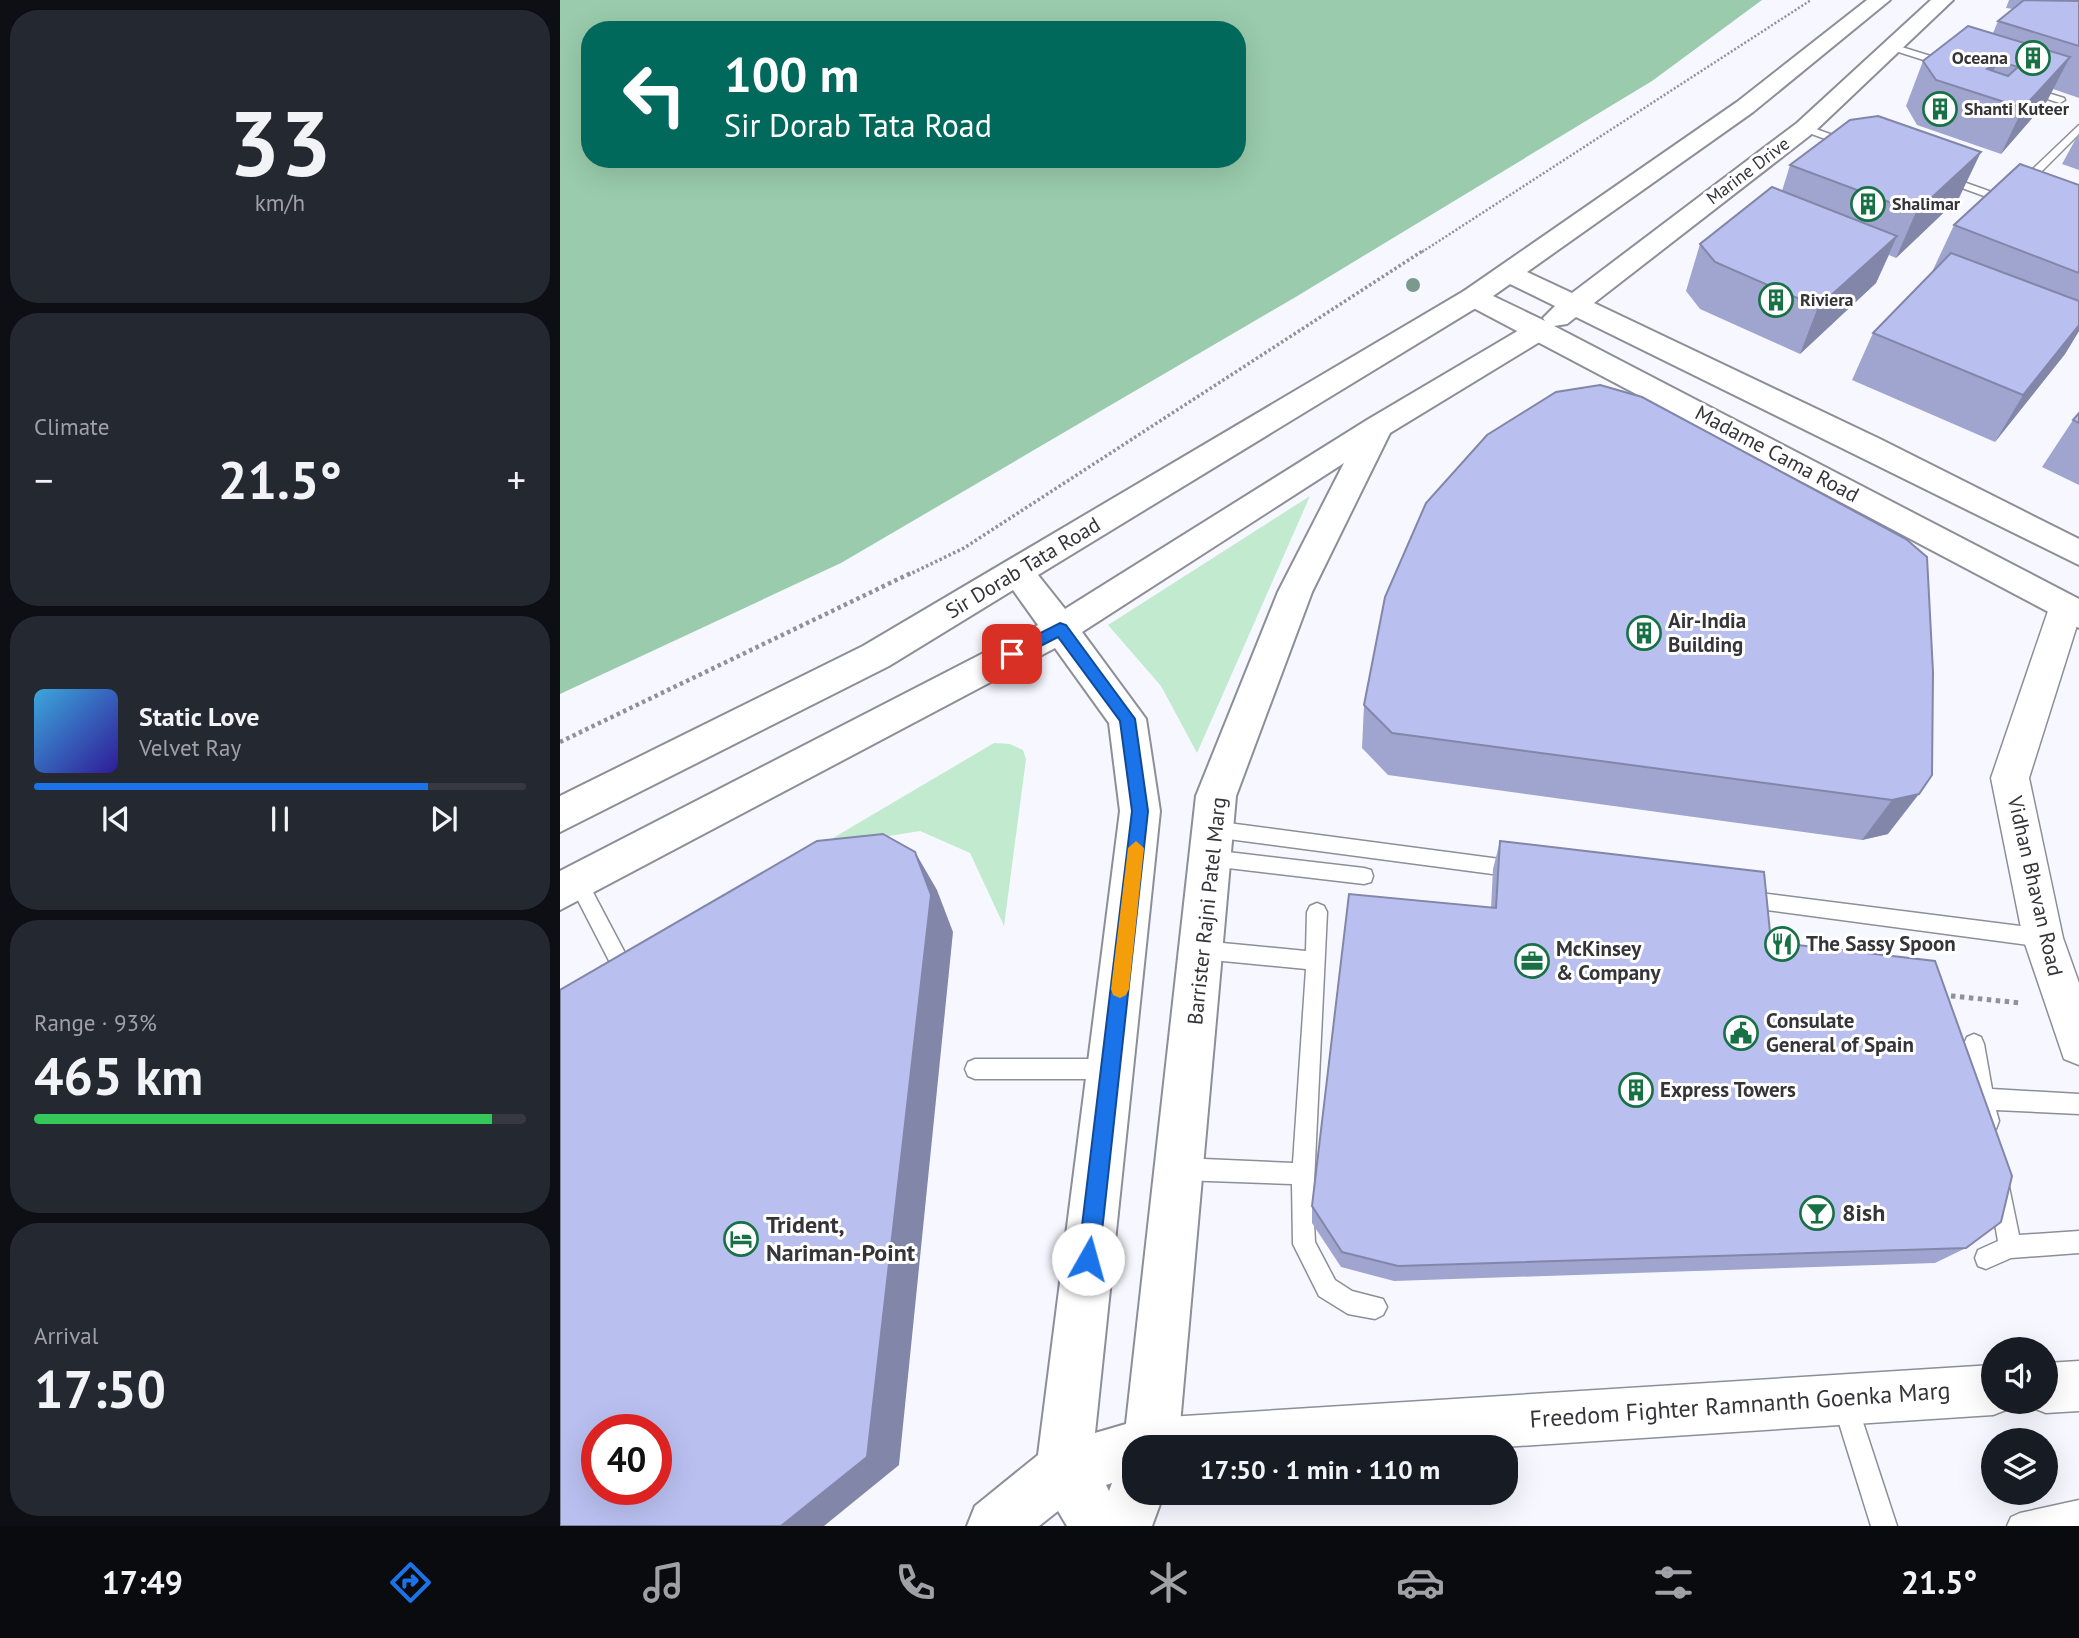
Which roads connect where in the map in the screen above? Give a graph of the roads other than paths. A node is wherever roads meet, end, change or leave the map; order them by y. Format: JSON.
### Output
{"nodes":[{"id":1,"x":1880,"y":0,"type":"edge"},
{"id":2,"x":1943,"y":0,"type":"edge"},
{"id":3,"x":1892,"y":47,"type":"junction"},
{"id":4,"x":1960,"y":69,"type":"edge"},
{"id":5,"x":2022,"y":88,"type":"edge"},
{"id":6,"x":2060,"y":100,"type":"dead end"},
{"id":7,"x":1805,"y":128,"type":"junction"},
{"id":8,"x":2079,"y":128,"type":"edge"},
{"id":9,"x":1855,"y":146,"type":"edge"},
{"id":10,"x":1931,"y":173,"type":"edge"},
{"id":11,"x":2007,"y":201,"type":"junction"},
{"id":12,"x":2019,"y":205,"type":"edge"},
{"id":13,"x":1508,"y":273,"type":"junction"},
{"id":14,"x":1474,"y":298,"type":"junction"},
{"id":15,"x":1574,"y":305,"type":"junction"},
{"id":16,"x":1541,"y":329,"type":"junction"},
{"id":17,"x":1378,"y":427,"type":"junction"},
{"id":18,"x":2079,"y":553,"type":"edge"},
{"id":19,"x":1017,"y":571,"type":"junction"},
{"id":20,"x":2073,"y":612,"type":"edge"},
{"id":21,"x":1060,"y":629,"type":"junction"},
{"id":22,"x":560,"y":815,"type":"edge"},
{"id":23,"x":1212,"y":843,"type":"junction"},
{"id":24,"x":1534,"y":871,"type":"edge"},
{"id":25,"x":1364,"y":876,"type":"dead end"},
{"id":26,"x":569,"y":888,"type":"edge"},
{"id":27,"x":1726,"y":896,"type":"edge"},
{"id":28,"x":1317,"y":912,"type":"dead end"},
{"id":29,"x":2043,"y":938,"type":"junction"},
{"id":30,"x":1202,"y":950,"type":"junction"},
{"id":31,"x":1316,"y":961,"type":"junction"},
{"id":32,"x":637,"y":989,"type":"edge"},
{"id":33,"x":1975,"y":1044,"type":"dead end"},
{"id":34,"x":2079,"y":1044,"type":"edge"},
{"id":35,"x":975,"y":1069,"type":"dead end"},
{"id":36,"x":1110,"y":1069,"type":"junction"},
{"id":37,"x":1983,"y":1098,"type":"junction"},
{"id":38,"x":2079,"y":1104,"type":"edge"},
{"id":39,"x":1991,"y":1139,"type":"edge"},
{"id":40,"x":1996,"y":1166,"type":"edge"},
{"id":41,"x":1181,"y":1169,"type":"junction"},
{"id":42,"x":1304,"y":1174,"type":"junction"},
{"id":43,"x":2079,"y":1242,"type":"edge"},
{"id":44,"x":2010,"y":1247,"type":"junction"},
{"id":45,"x":1986,"y":1258,"type":"edge"},
{"id":46,"x":1375,"y":1307,"type":"dead end"},
{"id":47,"x":2079,"y":1386,"type":"edge"},
{"id":48,"x":2058,"y":1387,"type":"edge"},
{"id":49,"x":1981,"y":1391,"type":"edge"},
{"id":50,"x":1843,"y":1398,"type":"junction"},
{"id":51,"x":1146,"y":1435,"type":"edge"},
{"id":52,"x":1396,"y":1435,"type":"edge"},
{"id":53,"x":1122,"y":1460,"type":"edge"},
{"id":54,"x":1064,"y":1470,"type":"junction"},
{"id":55,"x":1130,"y":1505,"type":"edge"},
{"id":56,"x":2079,"y":1513,"type":"edge"},
{"id":57,"x":995,"y":1526,"type":"edge"},
{"id":58,"x":1099,"y":1526,"type":"edge"},
{"id":59,"x":1124,"y":1526,"type":"edge"},
{"id":60,"x":1884,"y":1526,"type":"edge"},
{"id":61,"x":2020,"y":1526,"type":"edge"}],
"edges":[{"from":1,"to":13,"type":"street"},
{"from":2,"to":3,"type":"street","name":"Marine Drive"},
{"from":3,"to":4,"type":"lane"},
{"from":3,"to":7,"type":"street","name":"Marine Drive"},
{"from":5,"to":6,"type":"lane"},
{"from":7,"to":9,"type":"lane"},
{"from":7,"to":15,"type":"street","name":"Marine Drive"},
{"from":8,"to":11,"type":"lane"},
{"from":10,"to":11,"type":"lane"},
{"from":11,"to":12,"type":"lane"},
{"from":13,"to":14,"type":"street"},
{"from":13,"to":15,"type":"street","name":"Madame Cama Road"},
{"from":14,"to":16,"type":"street","name":"Madame Cama Road"},
{"from":14,"to":19,"type":"street","name":"Sir Dorab Tata Road"},
{"from":15,"to":16,"type":"street","name":"Marine Drive"},
{"from":15,"to":18,"type":"street","name":"Madame Cama Road"},
{"from":16,"to":17,"type":"street"},
{"from":16,"to":20,"type":"street","name":"Madame Cama Road"},
{"from":17,"to":21,"type":"street"},
{"from":17,"to":23,"type":"street","name":"Barrister Rajni Patel Marg"},
{"from":19,"to":21,"type":"street"},
{"from":19,"to":22,"type":"street","name":"Sir Dorab Tata Road"},
{"from":20,"to":29,"type":"street","name":"Vidhan Bhavan Road"},
{"from":21,"to":26,"type":"street"},
{"from":21,"to":36,"type":"street"},
{"from":23,"to":24,"type":"lane"},
{"from":23,"to":25,"type":"lane"},
{"from":23,"to":30,"type":"street","name":"Barrister Rajni Patel Marg"},
{"from":26,"to":32,"type":"lane"},
{"from":27,"to":29,"type":"lane"},
{"from":28,"to":31,"type":"lane"},
{"from":29,"to":34,"type":"street","name":"Vidhan Bhavan Road"},
{"from":30,"to":31,"type":"lane"},
{"from":30,"to":41,"type":"street","name":"Barrister Rajni Patel Marg"},
{"from":31,"to":42,"type":"lane"},
{"from":33,"to":37,"type":"lane"},
{"from":35,"to":36,"type":"lane"},
{"from":36,"to":54,"type":"street"},
{"from":37,"to":38,"type":"lane"},
{"from":37,"to":39,"type":"lane"},
{"from":40,"to":44,"type":"lane"},
{"from":41,"to":42,"type":"lane"},
{"from":41,"to":51,"type":"street","name":"Barrister Rajni Patel Marg"},
{"from":42,"to":46,"type":"lane"},
{"from":43,"to":44,"type":"lane"},
{"from":44,"to":45,"type":"lane"},
{"from":47,"to":48,"type":"street"},
{"from":49,"to":50,"type":"street","name":"Freedom Fighter Ramnanth Goenka Marg"},
{"from":50,"to":52,"type":"street","name":"Freedom Fighter Ramnanth Goenka Marg"},
{"from":50,"to":60,"type":"lane"},
{"from":53,"to":54,"type":"street"},
{"from":54,"to":57,"type":"street"},
{"from":54,"to":58,"type":"street"},
{"from":55,"to":59,"type":"street","name":"Barrister Rajni Patel Marg"},
{"from":56,"to":61,"type":"lane"}]}
